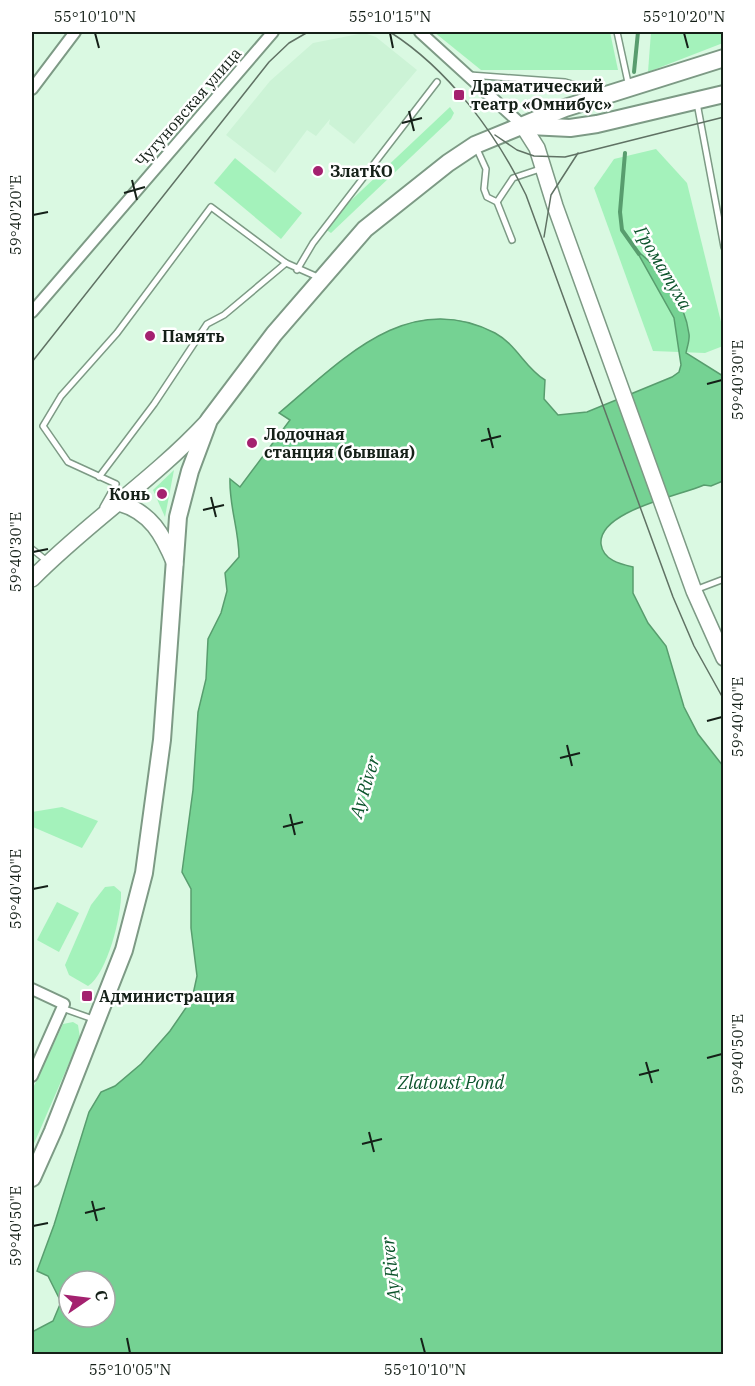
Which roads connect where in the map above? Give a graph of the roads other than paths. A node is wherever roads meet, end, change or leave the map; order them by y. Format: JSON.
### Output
{"nodes":[{"id":1,"x":75,"y":32,"type":"edge"},
{"id":2,"x":273,"y":32,"type":"edge"},
{"id":3,"x":420,"y":32,"type":"edge"},
{"id":4,"x":617,"y":32,"type":"edge"},
{"id":5,"x":723,"y":58,"type":"edge"},
{"id":6,"x":467,"y":75,"type":"junction"},
{"id":7,"x":437,"y":82,"type":"dead end"},
{"id":8,"x":629,"y":88,"type":"junction"},
{"id":9,"x":32,"y":89,"type":"edge"},
{"id":10,"x":608,"y":94,"type":"junction"},
{"id":11,"x":723,"y":94,"type":"edge"},
{"id":12,"x":696,"y":101,"type":"junction"},
{"id":13,"x":522,"y":126,"type":"junction"},
{"id":14,"x":475,"y":145,"type":"junction"},
{"id":15,"x":543,"y":168,"type":"junction"},
{"id":16,"x":497,"y":202,"type":"junction"},
{"id":17,"x":512,"y":240,"type":"dead end"},
{"id":18,"x":723,"y":247,"type":"edge"},
{"id":19,"x":286,"y":264,"type":"junction"},
{"id":20,"x":297,"y":270,"type":"junction"},
{"id":21,"x":321,"y":278,"type":"junction"},
{"id":22,"x":32,"y":312,"type":"edge"},
{"id":23,"x":209,"y":420,"type":"junction"},
{"id":24,"x":99,"y":477,"type":"junction"},
{"id":25,"x":119,"y":503,"type":"junction"},
{"id":26,"x":93,"y":521,"type":"junction"},
{"id":27,"x":32,"y":549,"type":"edge"},
{"id":28,"x":48,"y":562,"type":"junction"},
{"id":29,"x":175,"y":565,"type":"junction"},
{"id":30,"x":723,"y":578,"type":"edge"},
{"id":31,"x":32,"y":579,"type":"edge"},
{"id":32,"x":694,"y":591,"type":"junction"},
{"id":33,"x":723,"y":658,"type":"edge"},
{"id":34,"x":32,"y":989,"type":"edge"},
{"id":35,"x":32,"y":994,"type":"edge"},
{"id":36,"x":62,"y":1008,"type":"junction"},
{"id":37,"x":97,"y":1020,"type":"junction"},
{"id":38,"x":32,"y":1076,"type":"edge"},
{"id":39,"x":32,"y":1178,"type":"edge"}],
"edges":[{"from":1,"to":9,"type":"street"},
{"from":2,"to":22,"type":"street","name":"Чугуновская улица"},
{"from":3,"to":6,"type":"street"},
{"from":4,"to":8,"type":"lane"},
{"from":5,"to":8,"type":"main road"},
{"from":6,"to":10,"type":"lane"},
{"from":6,"to":13,"type":"street"},
{"from":7,"to":20,"type":"lane"},
{"from":8,"to":10,"type":"main road"},
{"from":10,"to":13,"type":"main road"},
{"from":11,"to":12,"type":"main road"},
{"from":12,"to":13,"type":"main road"},
{"from":12,"to":18,"type":"lane"},
{"from":13,"to":14,"type":"main road"},
{"from":13,"to":15,"type":"main road"},
{"from":14,"to":16,"type":"lane"},
{"from":14,"to":21,"type":"main road"},
{"from":15,"to":16,"type":"lane"},
{"from":15,"to":32,"type":"main road"},
{"from":16,"to":17,"type":"lane"},
{"from":19,"to":20,"type":"lane"},
{"from":19,"to":24,"type":"lane"},
{"from":19,"to":24,"type":"lane"},
{"from":20,"to":21,"type":"lane"},
{"from":21,"to":23,"type":"main road"},
{"from":23,"to":25,"type":"main road"},
{"from":23,"to":29,"type":"main road"},
{"from":24,"to":26,"type":"lane"},
{"from":25,"to":26,"type":"main road"},
{"from":25,"to":29,"type":"main road"},
{"from":26,"to":28,"type":"main road"},
{"from":27,"to":28,"type":"lane"},
{"from":28,"to":31,"type":"main road"},
{"from":29,"to":37,"type":"main road"},
{"from":30,"to":32,"type":"lane"},
{"from":32,"to":33,"type":"main road"},
{"from":34,"to":36,"type":"street"},
{"from":35,"to":36,"type":"lane"},
{"from":36,"to":37,"type":"lane"},
{"from":36,"to":38,"type":"street"},
{"from":37,"to":39,"type":"main road"}]}
